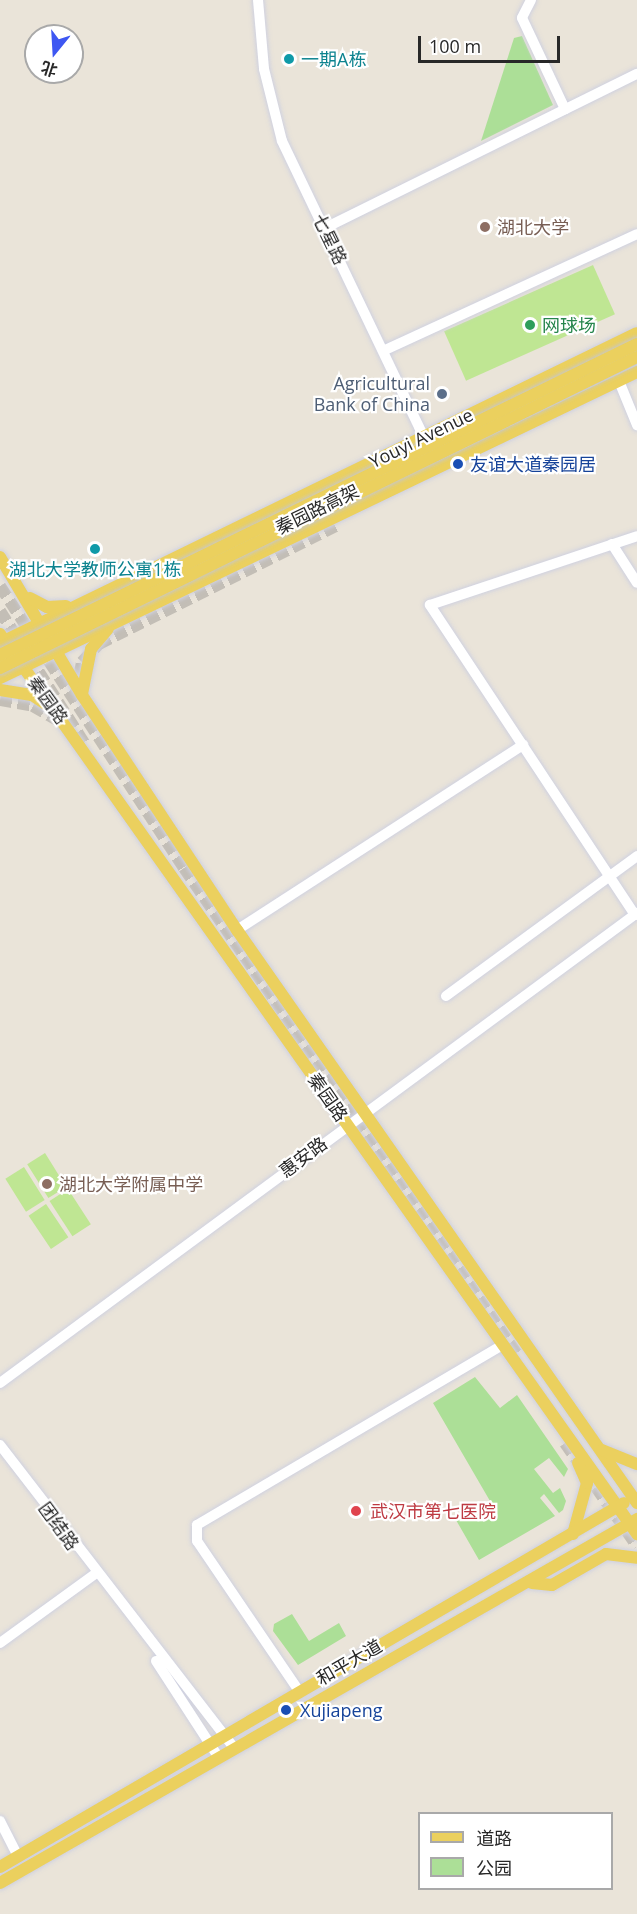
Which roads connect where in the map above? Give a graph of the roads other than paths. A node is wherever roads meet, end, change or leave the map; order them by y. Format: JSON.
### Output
{"nodes":[{"id":1,"x":258,"y":0,"type":"edge"},
{"id":2,"x":531,"y":0,"type":"edge"},
{"id":3,"x":637,"y":74,"type":"edge"},
{"id":4,"x":565,"y":109,"type":"junction"},
{"id":5,"x":325,"y":228,"type":"junction"},
{"id":6,"x":637,"y":234,"type":"edge"},
{"id":7,"x":637,"y":333,"type":"edge"},
{"id":8,"x":637,"y":344,"type":"edge"},
{"id":9,"x":385,"y":350,"type":"junction"},
{"id":10,"x":637,"y":357,"type":"edge"},
{"id":11,"x":637,"y":372,"type":"edge"},
{"id":12,"x":619,"y":381,"type":"junction"},
{"id":13,"x":637,"y":425,"type":"edge"},
{"id":14,"x":424,"y":436,"type":"junction"},
{"id":15,"x":438,"y":467,"type":"junction"},
{"id":16,"x":376,"y":497,"type":"junction"},
{"id":17,"x":338,"y":525,"type":"tunnel mouth"},
{"id":18,"x":637,"y":536,"type":"edge"},
{"id":19,"x":612,"y":544,"type":"junction"},
{"id":20,"x":0,"y":557,"type":"edge"},
{"id":21,"x":637,"y":583,"type":"edge"},
{"id":22,"x":24,"y":593,"type":"junction"},
{"id":23,"x":91,"y":600,"type":"junction"},
{"id":24,"x":125,"y":618,"type":"junction"},
{"id":25,"x":43,"y":621,"type":"junction"},
{"id":26,"x":2,"y":639,"type":"edge"},
{"id":27,"x":60,"y":650,"type":"junction"},
{"id":28,"x":0,"y":655,"type":"edge"},
{"id":29,"x":21,"y":663,"type":"junction"},
{"id":30,"x":0,"y":668,"type":"edge"},
{"id":31,"x":0,"y":678,"type":"edge"},
{"id":32,"x":0,"y":690,"type":"edge"},
{"id":33,"x":82,"y":695,"type":"junction"},
{"id":34,"x":57,"y":711,"type":"junction"},
{"id":35,"x":523,"y":745,"type":"junction"},
{"id":36,"x":637,"y":856,"type":"edge"},
{"id":37,"x":609,"y":875,"type":"junction"},
{"id":38,"x":636,"y":914,"type":"edge"},
{"id":39,"x":237,"y":930,"type":"junction"},
{"id":40,"x":446,"y":996,"type":"dead end"},
{"id":41,"x":362,"y":1113,"type":"junction"},
{"id":42,"x":347,"y":1124,"type":"junction"},
{"id":43,"x":503,"y":1345,"type":"junction"},
{"id":44,"x":0,"y":1383,"type":"edge"},
{"id":45,"x":564,"y":1433,"type":"junction"},
{"id":46,"x":0,"y":1445,"type":"edge"},
{"id":47,"x":600,"y":1449,"type":"junction"},
{"id":48,"x":637,"y":1464,"type":"edge"},
{"id":49,"x":636,"y":1498,"type":"edge"},
{"id":50,"x":618,"y":1507,"type":"junction"},
{"id":51,"x":635,"y":1526,"type":"edge"},
{"id":52,"x":573,"y":1534,"type":"junction"},
{"id":53,"x":637,"y":1558,"type":"edge"},
{"id":54,"x":95,"y":1574,"type":"junction"},
{"id":55,"x":532,"y":1583,"type":"junction"},
{"id":56,"x":119,"y":1606,"type":"junction"},
{"id":57,"x":0,"y":1643,"type":"edge"},
{"id":58,"x":299,"y":1690,"type":"junction"},
{"id":59,"x":223,"y":1734,"type":"junction"},
{"id":60,"x":209,"y":1742,"type":"junction"},
{"id":61,"x":235,"y":1749,"type":"junction"},
{"id":62,"x":219,"y":1758,"type":"junction"},
{"id":63,"x":0,"y":1821,"type":"edge"},
{"id":64,"x":18,"y":1856,"type":"junction"},
{"id":65,"x":0,"y":1867,"type":"edge"},
{"id":66,"x":0,"y":1883,"type":"edge"}],
"edges":[{"from":1,"to":5,"type":"street","name":"七星路"},
{"from":2,"to":4,"type":"street"},
{"from":3,"to":4,"type":"street"},
{"from":4,"to":5,"type":"street"},
{"from":5,"to":9,"type":"street","name":"七星路"},
{"from":6,"to":9,"type":"street"},
{"from":7,"to":14,"type":"main road","name":"Youyi Avenue"},
{"from":8,"to":28,"type":"main road","name":"秦园路高架","bridge":true},
{"from":9,"to":14,"type":"street","name":"七星路"},
{"from":10,"to":30,"type":"main road","name":"秦园路高架","bridge":true},
{"from":11,"to":12,"type":"main road","name":"Youyi Avenue"},
{"from":12,"to":13,"type":"street"},
{"from":12,"to":15,"type":"main road","name":"Youyi Avenue"},
{"from":14,"to":15,"type":"street","name":"七星路"},
{"from":14,"to":23,"type":"main road","name":"Youyi Avenue"},
{"from":15,"to":16,"type":"main road","name":"Youyi Avenue"},
{"from":16,"to":17,"type":"main road"},
{"from":16,"to":24,"type":"main road","name":"Youyi Avenue"},
{"from":18,"to":19,"type":"street"},
{"from":19,"to":21,"type":"street"},
{"from":19,"to":35,"type":"street"},
{"from":20,"to":22,"type":"main road","name":"秦园路"},
{"from":22,"to":23,"type":"main road"},
{"from":22,"to":25,"type":"main road","name":"秦园路"},
{"from":23,"to":25,"type":"main road","name":"Youyi Avenue"},
{"from":24,"to":27,"type":"main road","name":"Youyi Avenue"},
{"from":24,"to":33,"type":"main road"},
{"from":25,"to":26,"type":"main road","name":"Youyi Avenue"},
{"from":25,"to":27,"type":"main road","name":"秦园路"},
{"from":26,"to":29,"type":"main road","name":"秦园路"},
{"from":27,"to":29,"type":"main road","name":"Youyi Avenue"},
{"from":27,"to":33,"type":"main road","name":"秦园路"},
{"from":29,"to":31,"type":"main road","name":"Youyi Avenue"},
{"from":29,"to":34,"type":"main road","name":"秦园路"},
{"from":32,"to":34,"type":"main road"},
{"from":33,"to":39,"type":"main road","name":"秦园路"},
{"from":34,"to":42,"type":"main road","name":"秦园路"},
{"from":35,"to":37,"type":"street"},
{"from":35,"to":39,"type":"street"},
{"from":36,"to":37,"type":"street"},
{"from":37,"to":38,"type":"street"},
{"from":37,"to":40,"type":"street"},
{"from":38,"to":41,"type":"street","name":"惠安路"},
{"from":39,"to":41,"type":"main road","name":"秦园路"},
{"from":41,"to":42,"type":"street","name":"惠安路"},
{"from":41,"to":47,"type":"main road","name":"秦园路"},
{"from":42,"to":43,"type":"main road","name":"秦园路"},
{"from":42,"to":44,"type":"street","name":"惠安路"},
{"from":43,"to":45,"type":"main road","name":"秦园路"},
{"from":43,"to":58,"type":"street"},
{"from":45,"to":50,"type":"main road","name":"秦园路"},
{"from":45,"to":52,"type":"main road"},
{"from":46,"to":54,"type":"street","name":"团结路"},
{"from":47,"to":48,"type":"main road"},
{"from":47,"to":49,"type":"main road","name":"秦园路"},
{"from":49,"to":50,"type":"main road","name":"和平大道"},
{"from":50,"to":51,"type":"main road","name":"秦园路"},
{"from":50,"to":52,"type":"main road","name":"和平大道"},
{"from":51,"to":55,"type":"main road","name":"和平大道"},
{"from":52,"to":58,"type":"main road","name":"和平大道"},
{"from":53,"to":55,"type":"main road"},
{"from":54,"to":56,"type":"street","name":"团结路"},
{"from":54,"to":57,"type":"street"},
{"from":55,"to":61,"type":"main road","name":"和平大道"},
{"from":56,"to":59,"type":"street","name":"团结路"},
{"from":56,"to":60,"type":"street","name":"团结路"},
{"from":58,"to":59,"type":"main road","name":"和平大道"},
{"from":59,"to":60,"type":"main road","name":"和平大道"},
{"from":59,"to":61,"type":"street","name":"团结路"},
{"from":60,"to":62,"type":"street","name":"团结路"},
{"from":60,"to":64,"type":"main road","name":"和平大道"},
{"from":61,"to":62,"type":"main road","name":"和平大道"},
{"from":62,"to":66,"type":"main road","name":"和平大道"},
{"from":63,"to":64,"type":"street"},
{"from":64,"to":65,"type":"main road","name":"和平大道"}]}
